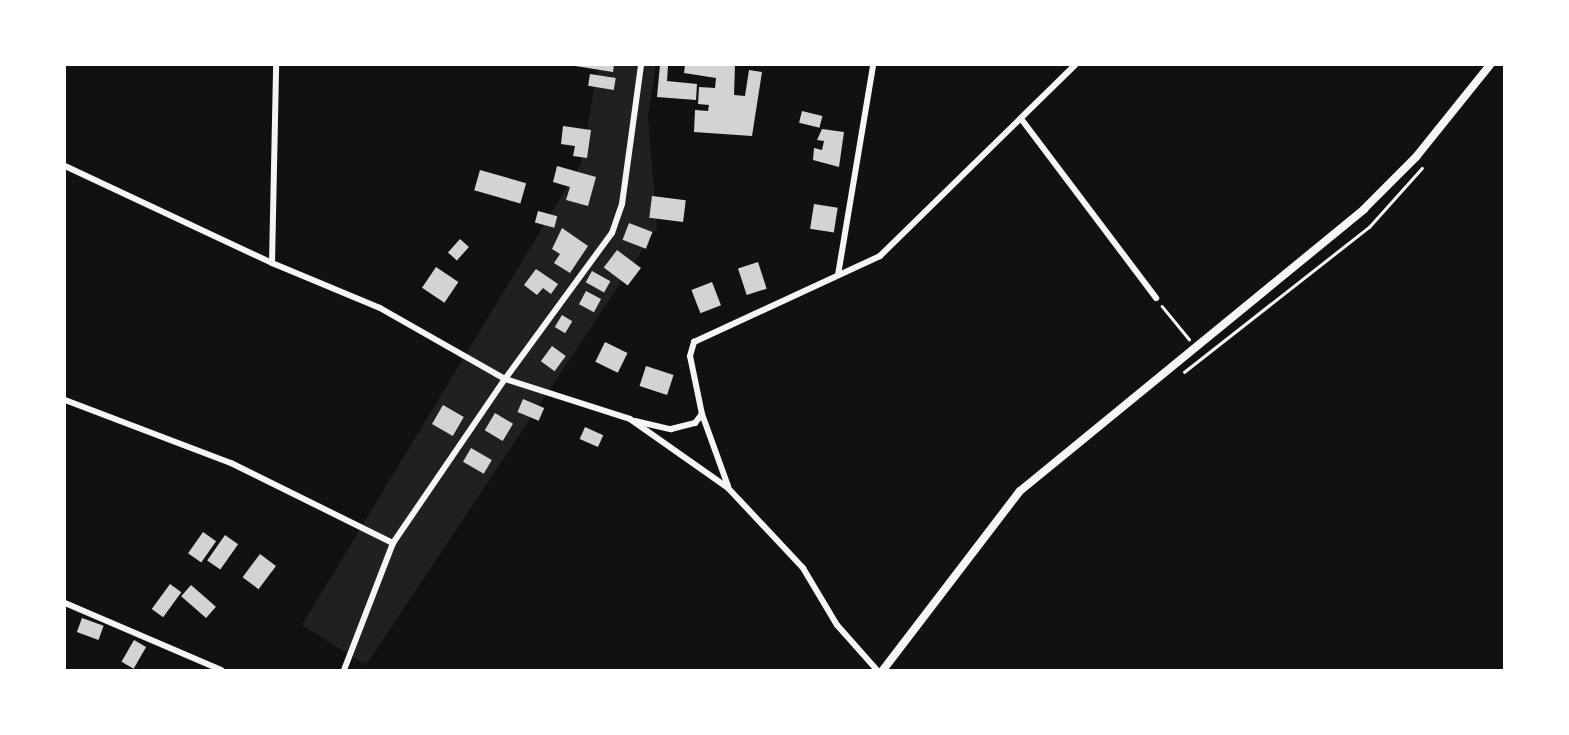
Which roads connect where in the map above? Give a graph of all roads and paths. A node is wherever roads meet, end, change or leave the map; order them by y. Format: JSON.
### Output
{"nodes":[{"id":1,"x":276,"y":65,"type":"edge"},
{"id":2,"x":641,"y":65,"type":"edge"},
{"id":3,"x":873,"y":65,"type":"edge"},
{"id":4,"x":1075,"y":65,"type":"edge"},
{"id":5,"x":1490,"y":65,"type":"edge"},
{"id":6,"x":1022,"y":120,"type":"junction"},
{"id":7,"x":65,"y":166,"type":"edge"},
{"id":8,"x":272,"y":263,"type":"junction"},
{"id":9,"x":838,"y":275,"type":"junction"},
{"id":10,"x":1156,"y":298,"type":"joint"},
{"id":11,"x":1189,"y":339,"type":"dead end"},
{"id":12,"x":505,"y":379,"type":"junction"},
{"id":13,"x":65,"y":400,"type":"edge"},
{"id":14,"x":702,"y":414,"type":"junction"},
{"id":15,"x":630,"y":419,"type":"junction"},
{"id":16,"x":728,"y":488,"type":"junction"},
{"id":17,"x":393,"y":543,"type":"junction"},
{"id":18,"x":65,"y":603,"type":"edge"},
{"id":19,"x":221,"y":670,"type":"edge"},
{"id":20,"x":344,"y":670,"type":"edge"},
{"id":21,"x":877,"y":670,"type":"edge"},
{"id":22,"x":883,"y":670,"type":"edge"}],
"edges":[{"from":1,"to":8,"type":"street"},
{"from":2,"to":12,"type":"street"},
{"from":3,"to":9,"type":"street"},
{"from":4,"to":6,"type":"street"},
{"from":5,"to":22,"type":"street"},
{"from":6,"to":9,"type":"street"},
{"from":6,"to":10,"type":"street"},
{"from":7,"to":8,"type":"street"},
{"from":8,"to":12,"type":"street"},
{"from":9,"to":14,"type":"street"},
{"from":10,"to":11,"type":"path"},
{"from":12,"to":15,"type":"street"},
{"from":12,"to":17,"type":"street"},
{"from":13,"to":17,"type":"street"},
{"from":14,"to":15,"type":"street"},
{"from":14,"to":16,"type":"street"},
{"from":15,"to":16,"type":"street"},
{"from":16,"to":21,"type":"street"},
{"from":17,"to":20,"type":"street"},
{"from":18,"to":19,"type":"street"}]}
